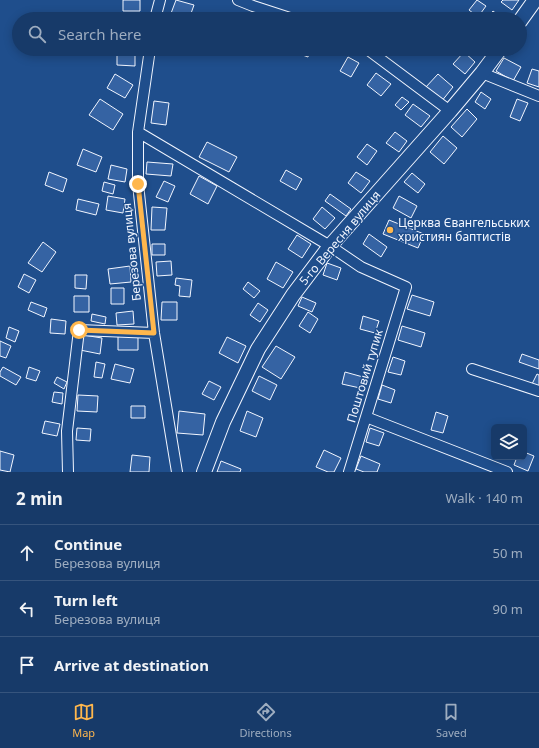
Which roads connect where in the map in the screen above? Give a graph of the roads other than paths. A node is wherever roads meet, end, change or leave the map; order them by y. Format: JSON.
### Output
{"nodes":[{"id":1,"x":160,"y":0,"type":"edge"},
{"id":2,"x":238,"y":0,"type":"edge"},
{"id":3,"x":535,"y":0,"type":"edge"},
{"id":4,"x":157,"y":12,"type":"edge"},
{"id":5,"x":271,"y":12,"type":"edge"},
{"id":6,"x":526,"y":12,"type":"edge"},
{"id":7,"x":149,"y":56,"type":"edge"},
{"id":8,"x":376,"y":56,"type":"edge"},
{"id":9,"x":495,"y":56,"type":"edge"},
{"id":10,"x":482,"y":73,"type":"junction"},
{"id":11,"x":539,"y":96,"type":"edge"},
{"id":12,"x":450,"y":111,"type":"junction"},
{"id":13,"x":138,"y":132,"type":"junction"},
{"id":14,"x":330,"y":246,"type":"junction"},
{"id":15,"x":154,"y":333,"type":"junction"},
{"id":16,"x":472,"y":369,"type":"dead end"},
{"id":17,"x":539,"y":391,"type":"edge"},
{"id":18,"x":366,"y":417,"type":"junction"},
{"id":19,"x":68,"y":472,"type":"edge"},
{"id":20,"x":177,"y":472,"type":"edge"},
{"id":21,"x":204,"y":472,"type":"edge"},
{"id":22,"x":349,"y":472,"type":"edge"},
{"id":23,"x":508,"y":472,"type":"edge"}],
"edges":[{"from":1,"to":4,"type":"street"},
{"from":2,"to":5,"type":"street"},
{"from":3,"to":6,"type":"street"},
{"from":7,"to":13,"type":"street","name":"Березова вулиця"},
{"from":8,"to":12,"type":"street"},
{"from":9,"to":10,"type":"street","name":"5-го Вересня вулиця"},
{"from":10,"to":11,"type":"street"},
{"from":10,"to":12,"type":"street","name":"5-го Вересня вулиця"},
{"from":12,"to":14,"type":"street","name":"5-го Вересня вулиця"},
{"from":13,"to":14,"type":"street"},
{"from":13,"to":15,"type":"street","name":"Березова вулиця"},
{"from":14,"to":18,"type":"street","name":"Поштовий тупик"},
{"from":14,"to":21,"type":"street","name":"5-го Вересня вулиця"},
{"from":15,"to":19,"type":"street"},
{"from":15,"to":20,"type":"street","name":"Березова вулиця"},
{"from":16,"to":17,"type":"street"},
{"from":18,"to":22,"type":"street","name":"Поштовий тупик"},
{"from":18,"to":23,"type":"street"}]}
